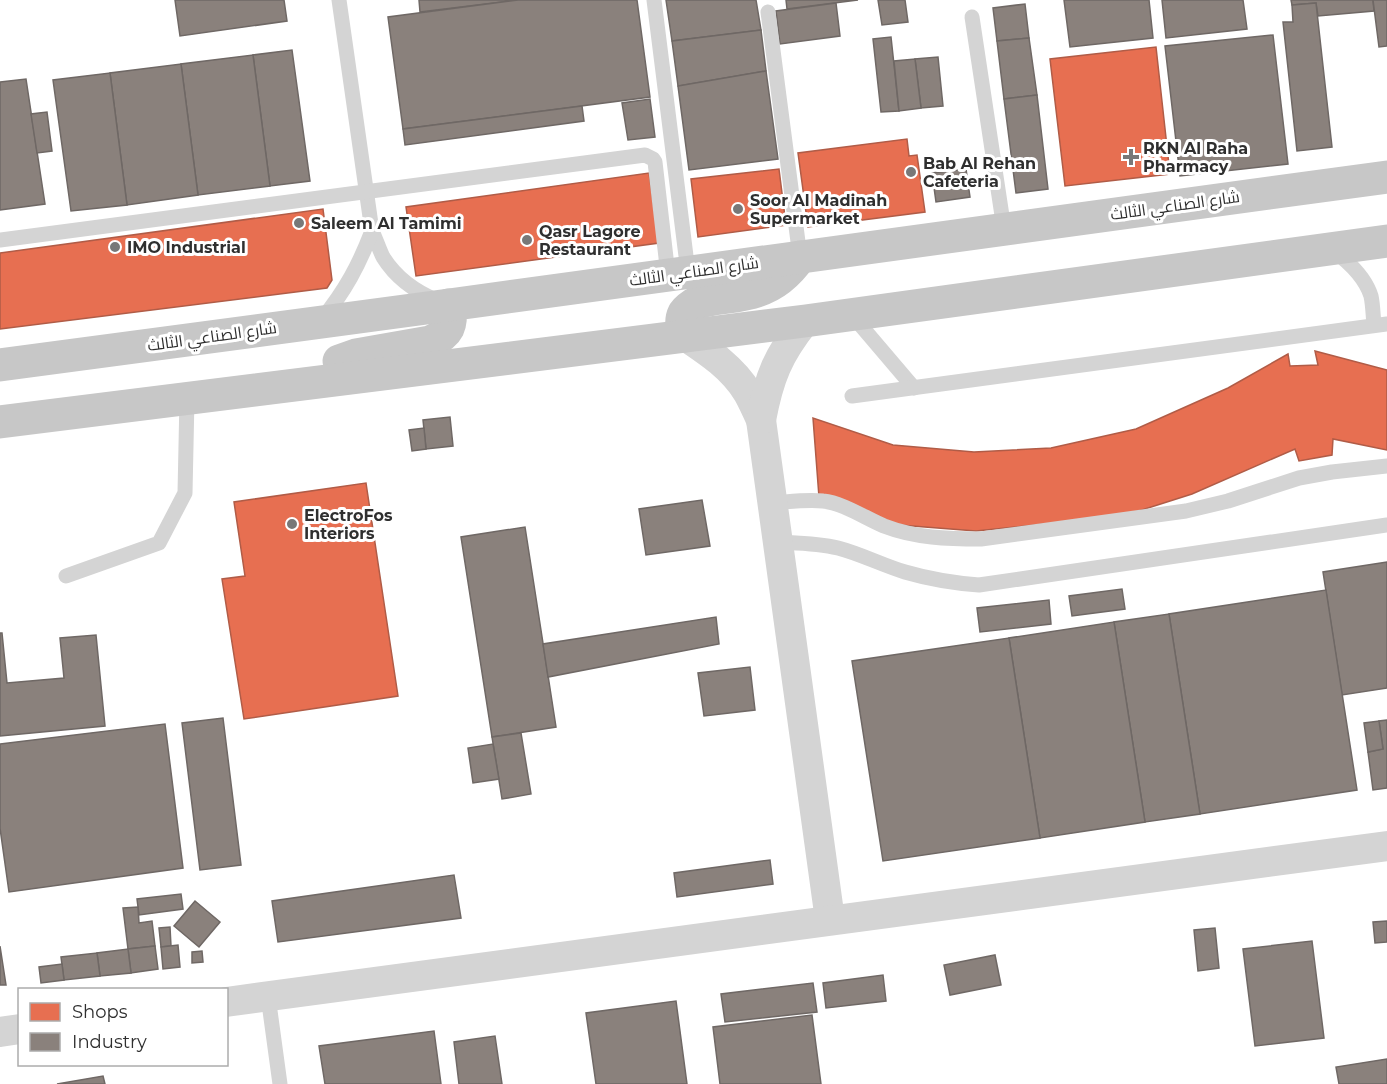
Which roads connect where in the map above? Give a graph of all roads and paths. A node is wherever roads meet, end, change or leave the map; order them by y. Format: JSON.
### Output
{"nodes":[{"id":1,"x":339,"y":0,"type":"edge"},
{"id":2,"x":654,"y":0,"type":"edge"},
{"id":3,"x":768,"y":12,"type":"dead end"},
{"id":4,"x":972,"y":17,"type":"dead end"},
{"id":5,"x":1387,"y":177,"type":"edge"},
{"id":6,"x":366,"y":192,"type":"junction"},
{"id":7,"x":1004,"y":229,"type":"junction"},
{"id":8,"x":372,"y":231,"type":"junction"},
{"id":9,"x":0,"y":240,"type":"edge"},
{"id":10,"x":1387,"y":242,"type":"edge"},
{"id":11,"x":1332,"y":249,"type":"junction"},
{"id":12,"x":800,"y":257,"type":"junction"},
{"id":13,"x":678,"y":274,"type":"junction"},
{"id":14,"x":449,"y":305,"type":"junction"},
{"id":15,"x":851,"y":314,"type":"junction"},
{"id":16,"x":805,"y":321,"type":"junction"},
{"id":17,"x":320,"y":322,"type":"junction"},
{"id":18,"x":1381,"y":324,"type":"edge"},
{"id":19,"x":685,"y":336,"type":"junction"},
{"id":20,"x":0,"y":365,"type":"edge"},
{"id":21,"x":303,"y":384,"type":"junction"},
{"id":22,"x":914,"y":388,"type":"junction"},
{"id":23,"x":852,"y":396,"type":"dead end"},
{"id":24,"x":187,"y":398,"type":"junction"},
{"id":25,"x":761,"y":420,"type":"junction"},
{"id":26,"x":0,"y":422,"type":"edge"},
{"id":27,"x":1387,"y":466,"type":"edge"},
{"id":28,"x":772,"y":503,"type":"junction"},
{"id":29,"x":1387,"y":525,"type":"edge"},
{"id":30,"x":778,"y":542,"type":"junction"},
{"id":31,"x":66,"y":576,"type":"dead end"},
{"id":32,"x":1387,"y":846,"type":"edge"},
{"id":33,"x":830,"y":920,"type":"junction"},
{"id":34,"x":268,"y":996,"type":"junction"},
{"id":35,"x":228,"y":1002,"type":"edge"},
{"id":36,"x":18,"y":1029,"type":"edge"},
{"id":37,"x":0,"y":1032,"type":"edge"},
{"id":38,"x":280,"y":1084,"type":"edge"}],
"edges":[{"from":1,"to":6,"type":"lane"},
{"from":2,"to":13,"type":"lane"},
{"from":3,"to":12,"type":"lane"},
{"from":4,"to":7,"type":"lane"},
{"from":5,"to":7,"type":"main road","name":"شارع الصناعي الثالث"},
{"from":6,"to":8,"type":"lane"},
{"from":6,"to":9,"type":"lane"},
{"from":6,"to":13,"type":"lane"},
{"from":7,"to":12,"type":"main road","name":"شارع الصناعي الثالث"},
{"from":8,"to":14,"type":"lane"},
{"from":8,"to":17,"type":"lane"},
{"from":10,"to":11,"type":"main road"},
{"from":11,"to":15,"type":"main road"},
{"from":11,"to":18,"type":"lane"},
{"from":12,"to":13,"type":"main road","name":"شارع الصناعي الثالث"},
{"from":12,"to":19,"type":"main road"},
{"from":13,"to":14,"type":"main road","name":"شارع الصناعي الثالث"},
{"from":14,"to":17,"type":"main road","name":"شارع الصناعي الثالث"},
{"from":14,"to":21,"type":"main road"},
{"from":15,"to":16,"type":"main road"},
{"from":15,"to":22,"type":"lane"},
{"from":16,"to":19,"type":"main road"},
{"from":16,"to":25,"type":"street"},
{"from":17,"to":20,"type":"main road","name":"شارع الصناعي الثالث"},
{"from":18,"to":22,"type":"lane"},
{"from":19,"to":21,"type":"main road"},
{"from":19,"to":25,"type":"street"},
{"from":21,"to":24,"type":"main road"},
{"from":22,"to":23,"type":"lane"},
{"from":24,"to":26,"type":"main road"},
{"from":24,"to":31,"type":"lane"},
{"from":25,"to":28,"type":"street"},
{"from":27,"to":28,"type":"lane"},
{"from":28,"to":30,"type":"street"},
{"from":29,"to":30,"type":"lane"},
{"from":30,"to":33,"type":"street"},
{"from":32,"to":33,"type":"street"},
{"from":33,"to":34,"type":"street"},
{"from":34,"to":35,"type":"street"},
{"from":34,"to":38,"type":"lane"},
{"from":36,"to":37,"type":"street"}]}
